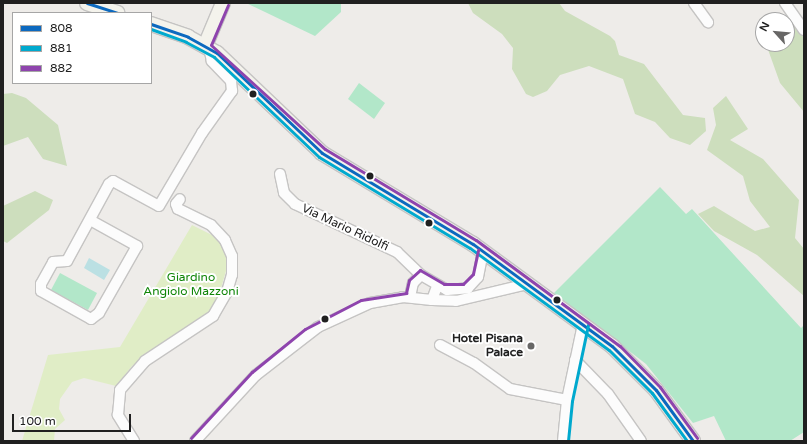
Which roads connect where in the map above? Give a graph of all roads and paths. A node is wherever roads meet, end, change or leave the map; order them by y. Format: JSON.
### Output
{"nodes":[{"id":1,"x":87,"y":3,"type":"edge"},
{"id":2,"x":223,"y":3,"type":"edge"},
{"id":3,"x":694,"y":3,"type":"edge"},
{"id":4,"x":785,"y":3,"type":"edge"},
{"id":5,"x":114,"y":12,"type":"edge"},
{"id":6,"x":708,"y":22,"type":"dead end"},
{"id":7,"x":152,"y":24,"type":"edge"},
{"id":8,"x":804,"y":30,"type":"edge"},
{"id":9,"x":207,"y":47,"type":"junction"},
{"id":10,"x":280,"y":174,"type":"dead end"},
{"id":11,"x":180,"y":199,"type":"dead end"},
{"id":12,"x":90,"y":220,"type":"junction"},
{"id":13,"x":483,"y":251,"type":"junction"},
{"id":14,"x":421,"y":275,"type":"junction"},
{"id":15,"x":477,"y":278,"type":"junction"},
{"id":16,"x":528,"y":284,"type":"junction"},
{"id":17,"x":437,"y":286,"type":"junction"},
{"id":18,"x":486,"y":291,"type":"junction"},
{"id":19,"x":410,"y":297,"type":"junction"},
{"id":20,"x":432,"y":300,"type":"junction"},
{"id":21,"x":582,"y":324,"type":"junction"},
{"id":22,"x":440,"y":345,"type":"dead end"},
{"id":23,"x":575,"y":360,"type":"junction"},
{"id":24,"x":567,"y":400,"type":"junction"},
{"id":25,"x":209,"y":437,"type":"edge"},
{"id":26,"x":131,"y":440,"type":"edge"},
{"id":27,"x":195,"y":441,"type":"edge"},
{"id":28,"x":563,"y":441,"type":"edge"},
{"id":29,"x":641,"y":441,"type":"edge"},
{"id":30,"x":692,"y":441,"type":"edge"}],
"edges":[{"from":1,"to":5,"type":"main road"},
{"from":2,"to":9,"type":"main road"},
{"from":3,"to":6,"type":"street"},
{"from":4,"to":8,"type":"street"},
{"from":7,"to":9,"type":"main road"},
{"from":9,"to":12,"type":"street"},
{"from":9,"to":13,"type":"main road"},
{"from":10,"to":14,"type":"street","name":"Via Mario Ridolfi"},
{"from":11,"to":26,"type":"street"},
{"from":12,"to":12,"type":"street"},
{"from":13,"to":15,"type":"street"},
{"from":13,"to":16,"type":"main road"},
{"from":14,"to":17,"type":"street","name":"Via Mario Ridolfi"},
{"from":14,"to":19,"type":"street"},
{"from":15,"to":17,"type":"street"},
{"from":15,"to":18,"type":"street"},
{"from":16,"to":18,"type":"street"},
{"from":16,"to":21,"type":"main road"},
{"from":17,"to":20,"type":"street"},
{"from":18,"to":20,"type":"street"},
{"from":19,"to":20,"type":"street"},
{"from":19,"to":25,"type":"street"},
{"from":21,"to":23,"type":"street"},
{"from":21,"to":30,"type":"main road"},
{"from":22,"to":24,"type":"street"},
{"from":23,"to":24,"type":"street"},
{"from":23,"to":29,"type":"street"},
{"from":24,"to":28,"type":"street"},
{"from":25,"to":27,"type":"street"}]}
